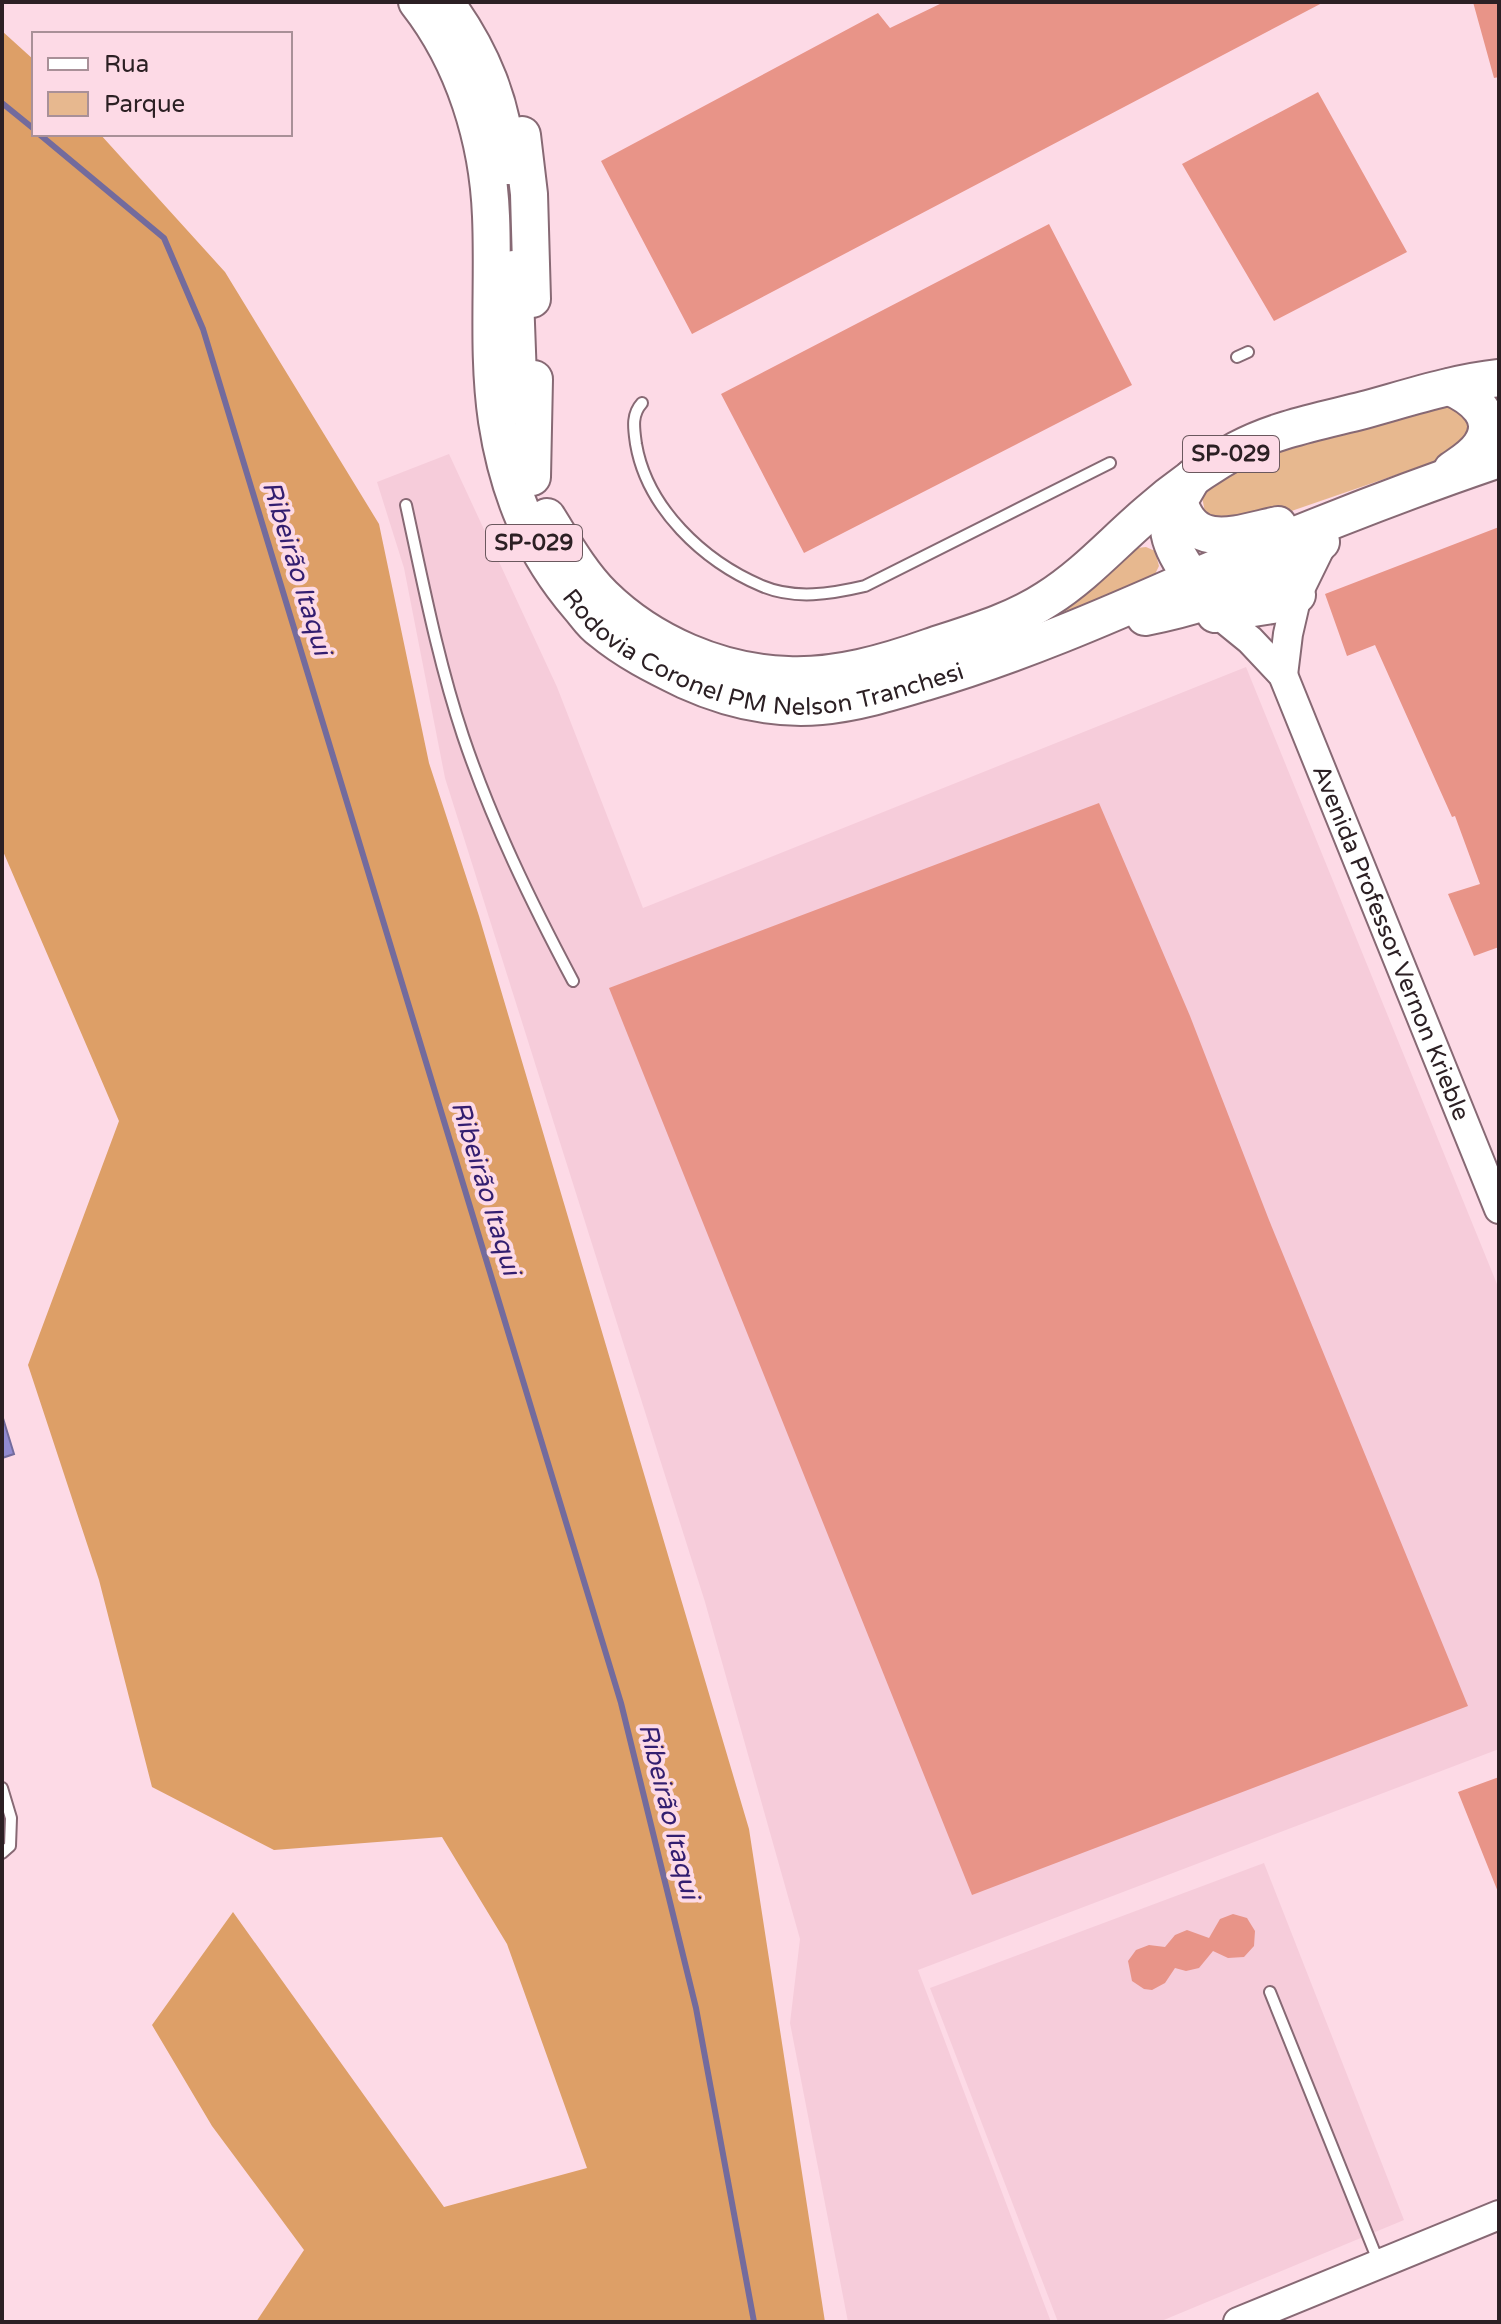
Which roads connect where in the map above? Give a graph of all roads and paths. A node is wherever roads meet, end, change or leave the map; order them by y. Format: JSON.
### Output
{"nodes":[{"id":1,"x":417,"y":2,"type":"edge"},
{"id":2,"x":445,"y":2,"type":"edge"},
{"id":3,"x":470,"y":2,"type":"edge"},
{"id":4,"x":1499,"y":378,"type":"edge"},
{"id":5,"x":1450,"y":387,"type":"junction"},
{"id":6,"x":642,"y":403,"type":"dead end"},
{"id":7,"x":1499,"y":459,"type":"edge"},
{"id":8,"x":1110,"y":463,"type":"dead end"},
{"id":9,"x":532,"y":477,"type":"junction"},
{"id":10,"x":1437,"y":480,"type":"junction"},
{"id":11,"x":1186,"y":489,"type":"junction"},
{"id":12,"x":406,"y":505,"type":"dead end"},
{"id":13,"x":1367,"y":508,"type":"junction"},
{"id":14,"x":1325,"y":539,"type":"junction"},
{"id":15,"x":1297,"y":595,"type":"junction"},
{"id":16,"x":1207,"y":598,"type":"junction"},
{"id":17,"x":1082,"y":628,"type":"junction"},
{"id":18,"x":1283,"y":675,"type":"junction"},
{"id":19,"x":573,"y":981,"type":"dead end"},
{"id":20,"x":1499,"y":1209,"type":"edge"},
{"id":21,"x":2,"y":1788,"type":"edge"},
{"id":22,"x":2,"y":1853,"type":"edge"},
{"id":23,"x":1270,"y":1992,"type":"dead end"},
{"id":24,"x":1499,"y":2215,"type":"edge"},
{"id":25,"x":1379,"y":2264,"type":"junction"},
{"id":26,"x":1238,"y":2322,"type":"edge"}],
"edges":[{"from":1,"to":17,"type":"highway","name":"Rodovia Coronel PM Nelson Tranchesi","number":"SP-029"},
{"from":2,"to":9,"type":"highway","name":"Rodovia Coronel PM Nelson Tranchesi","number":"SP-029"},
{"from":3,"to":9,"type":"highway","number":"SP-029"},
{"from":4,"to":5,"type":"highway","name":"Rodovia Coronel PM Nelson Tranchesi","number":"SP-029"},
{"from":5,"to":10,"type":"highway","number":"SP-029"},
{"from":5,"to":11,"type":"highway","name":"Rodovia Coronel PM Nelson Tranchesi","number":"SP-029"},
{"from":6,"to":8,"type":"lane"},
{"from":7,"to":10,"type":"highway","name":"Rodovia Coronel PM Nelson Tranchesi","number":"SP-029"},
{"from":9,"to":11,"type":"highway","name":"Rodovia Coronel PM Nelson Tranchesi","number":"SP-029"},
{"from":10,"to":13,"type":"highway","name":"Rodovia Coronel PM Nelson Tranchesi","number":"SP-029"},
{"from":11,"to":13,"type":"highway","number":"SP-029"},
{"from":11,"to":16,"type":"highway","number":"SP-029"},
{"from":12,"to":19,"type":"lane"},
{"from":13,"to":14,"type":"highway","number":"SP-029"},
{"from":13,"to":16,"type":"highway","name":"Rodovia Coronel PM Nelson Tranchesi","number":"SP-029"},
{"from":14,"to":15,"type":"street","name":"Avenida Professor Vernon Krieble"},
{"from":14,"to":16,"type":"highway","number":"SP-029"},
{"from":15,"to":16,"type":"highway","number":"SP-029"},
{"from":15,"to":18,"type":"street","name":"Avenida Professor Vernon Krieble"},
{"from":16,"to":17,"type":"highway","name":"Rodovia Coronel PM Nelson Tranchesi","number":"SP-029"},
{"from":16,"to":17,"type":"highway","number":"SP-029"},
{"from":16,"to":18,"type":"street","name":"Avenida Professor Vernon Krieble"},
{"from":18,"to":20,"type":"street","name":"Avenida Professor Vernon Krieble"},
{"from":21,"to":22,"type":"lane"},
{"from":23,"to":25,"type":"lane"},
{"from":24,"to":25,"type":"street"},
{"from":25,"to":26,"type":"street"}]}
